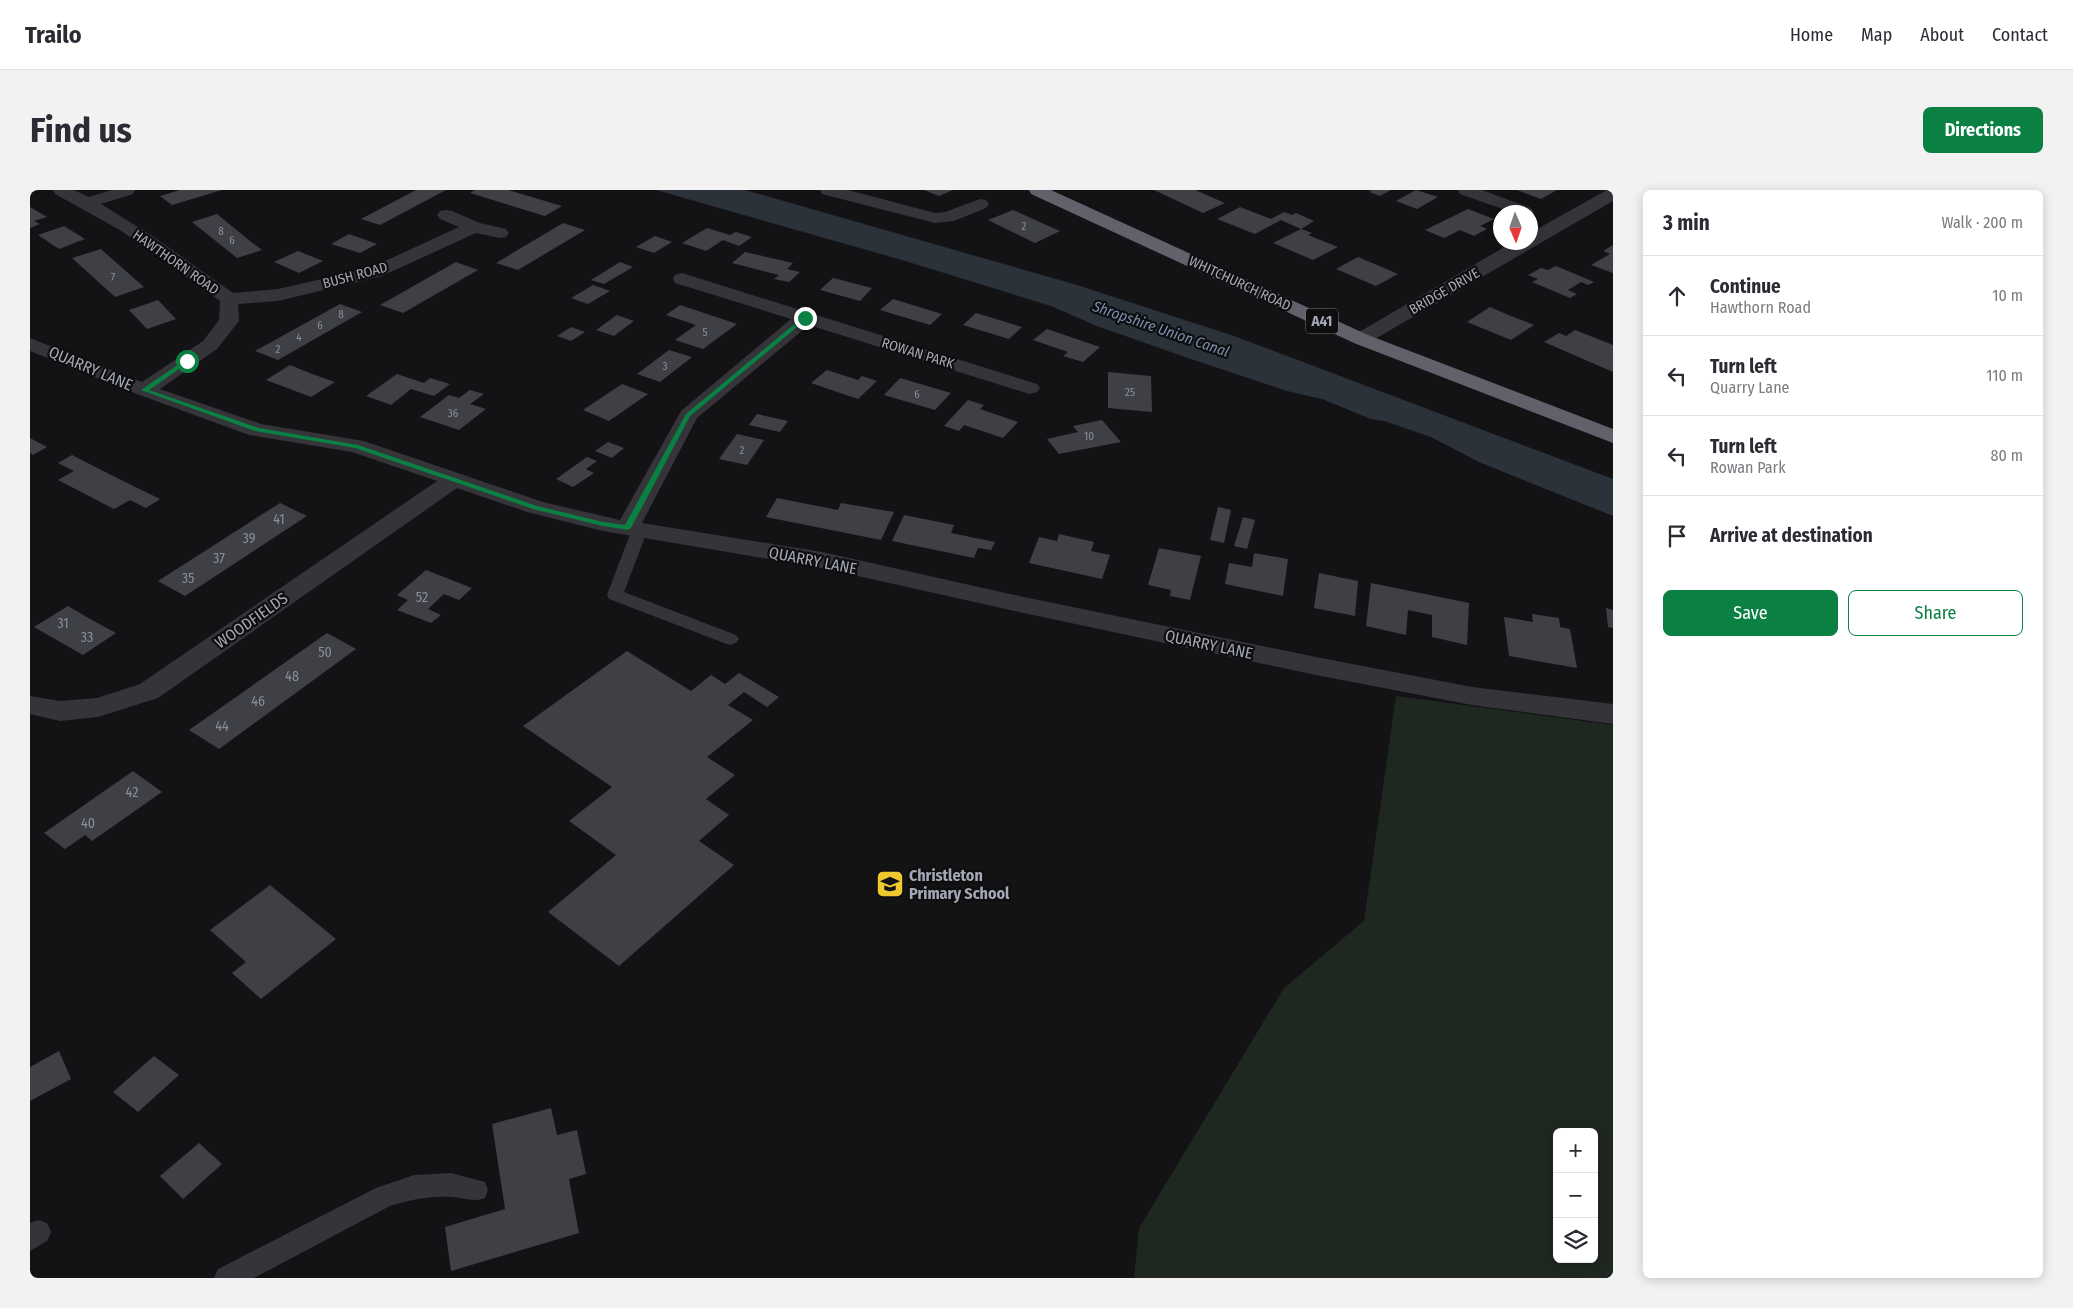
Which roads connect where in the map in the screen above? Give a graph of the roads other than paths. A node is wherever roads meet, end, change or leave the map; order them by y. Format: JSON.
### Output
{"nodes":[{"id":1,"x":61,"y":190,"type":"edge"},
{"id":2,"x":127,"y":190,"type":"edge"},
{"id":3,"x":828,"y":190,"type":"edge"},
{"id":4,"x":1037,"y":190,"type":"edge"},
{"id":5,"x":1466,"y":190,"type":"edge"},
{"id":6,"x":1613,"y":194,"type":"edge"},
{"id":7,"x":89,"y":203,"type":"junction"},
{"id":8,"x":980,"y":204,"type":"dead end"},
{"id":9,"x":1506,"y":205,"type":"edge"},
{"id":10,"x":446,"y":215,"type":"dead end"},
{"id":11,"x":1538,"y":218,"type":"edge"},
{"id":12,"x":1557,"y":225,"type":"junction"},
{"id":13,"x":474,"y":227,"type":"junction"},
{"id":14,"x":500,"y":233,"type":"dead end"},
{"id":15,"x":1538,"y":236,"type":"edge"},
{"id":16,"x":1513,"y":250,"type":"edge"},
{"id":17,"x":682,"y":279,"type":"dead end"},
{"id":18,"x":229,"y":299,"type":"junction"},
{"id":19,"x":805,"y":318,"type":"junction"},
{"id":20,"x":1361,"y":339,"type":"junction"},
{"id":21,"x":30,"y":344,"type":"edge"},
{"id":22,"x":1030,"y":388,"type":"dead end"},
{"id":23,"x":144,"y":390,"type":"junction"},
{"id":24,"x":1613,"y":437,"type":"edge"},
{"id":25,"x":453,"y":480,"type":"junction"},
{"id":26,"x":634,"y":528,"type":"junction"},
{"id":27,"x":730,"y":639,"type":"dead end"},
{"id":28,"x":30,"y":705,"type":"edge"},
{"id":29,"x":1613,"y":714,"type":"edge"},
{"id":30,"x":476,"y":1190,"type":"dead end"},
{"id":31,"x":227,"y":1278,"type":"edge"}],
"edges":[{"from":1,"to":7,"type":"street","name":"HAWTHORN ROAD"},
{"from":2,"to":7,"type":"street"},
{"from":3,"to":8,"type":"street"},
{"from":4,"to":20,"type":"highway","name":"WHITCHURCH ROAD","number":"A41"},
{"from":5,"to":9,"type":"street"},
{"from":6,"to":12,"type":"street"},
{"from":7,"to":18,"type":"street","name":"HAWTHORN ROAD"},
{"from":10,"to":13,"type":"street"},
{"from":11,"to":12,"type":"street"},
{"from":12,"to":15,"type":"street"},
{"from":13,"to":14,"type":"street"},
{"from":13,"to":18,"type":"street","name":"BUSH ROAD"},
{"from":16,"to":20,"type":"street","name":"BRIDGE DRIVE"},
{"from":17,"to":19,"type":"street","name":"ROWAN PARK"},
{"from":18,"to":23,"type":"street","name":"HAWTHORN ROAD"},
{"from":19,"to":22,"type":"street","name":"ROWAN PARK"},
{"from":19,"to":26,"type":"street"},
{"from":20,"to":24,"type":"highway","name":"WHITCHURCH ROAD","number":"A41"},
{"from":21,"to":23,"type":"street","name":"QUARRY LANE"},
{"from":23,"to":25,"type":"street","name":"QUARRY LANE"},
{"from":25,"to":26,"type":"street","name":"QUARRY LANE"},
{"from":25,"to":28,"type":"street","name":"WOODFIELDS"},
{"from":26,"to":27,"type":"lane"},
{"from":26,"to":29,"type":"street","name":"QUARRY LANE"},
{"from":30,"to":31,"type":"lane"}]}
